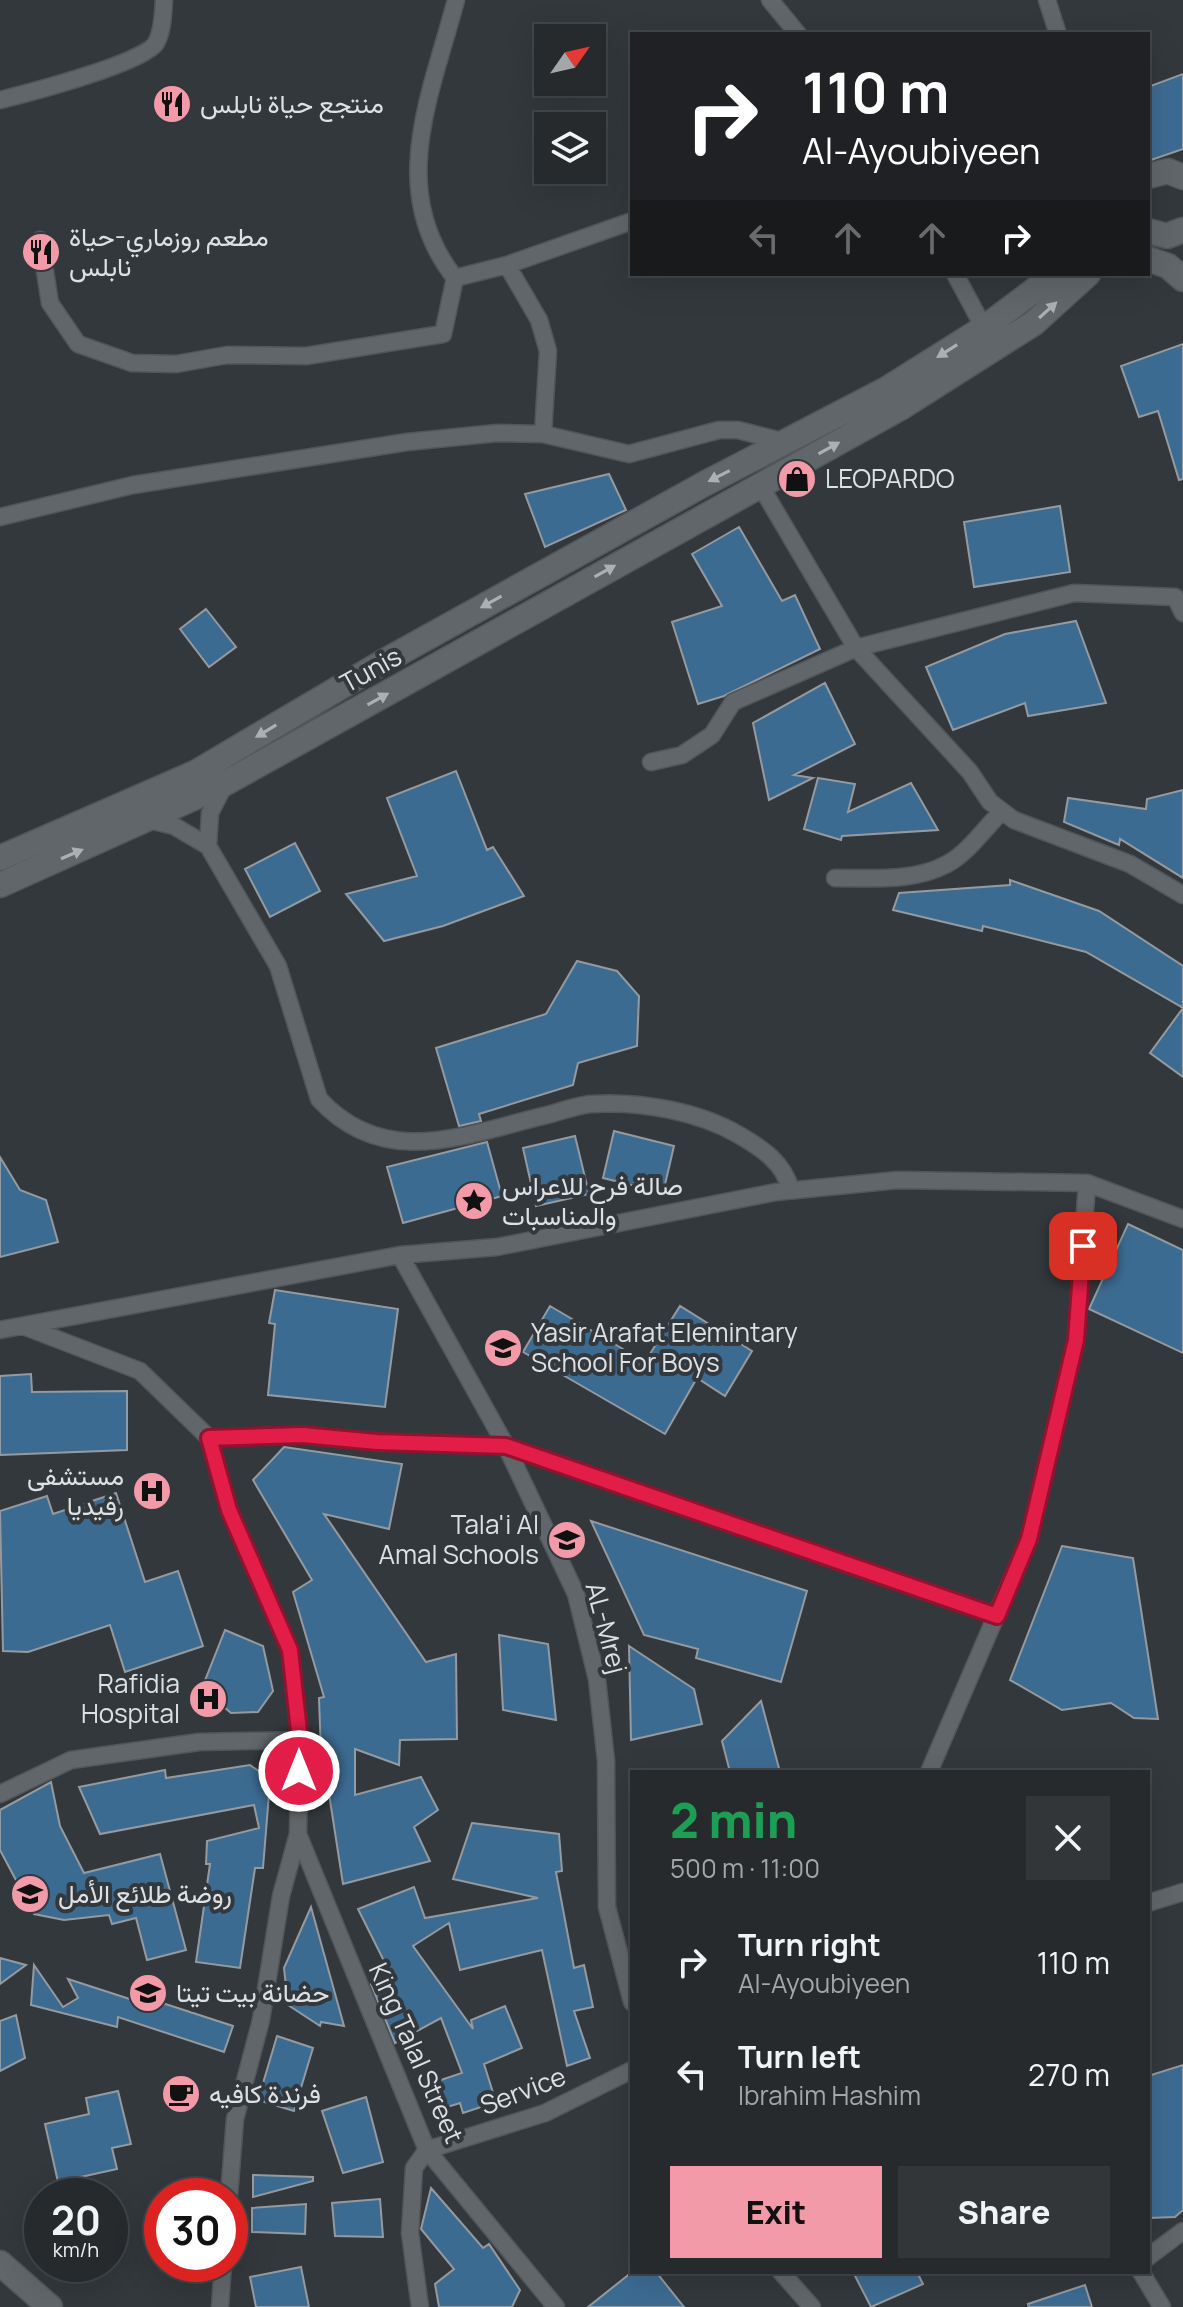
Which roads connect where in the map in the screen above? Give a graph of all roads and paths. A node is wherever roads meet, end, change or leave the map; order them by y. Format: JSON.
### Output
{"nodes":[{"id":1,"x":164,"y":0,"type":"edge"},
{"id":2,"x":456,"y":0,"type":"edge"},
{"id":3,"x":770,"y":0,"type":"edge"},
{"id":4,"x":1047,"y":0,"type":"edge"},
{"id":5,"x":796,"y":32,"type":"edge"},
{"id":6,"x":1057,"y":32,"type":"edge"},
{"id":7,"x":0,"y":100,"type":"edge"},
{"id":8,"x":630,"y":222,"type":"edge"},
{"id":9,"x":1183,"y":230,"type":"edge"},
{"id":10,"x":1151,"y":233,"type":"edge"},
{"id":11,"x":40,"y":240,"type":"dead end"},
{"id":12,"x":1150,"y":260,"type":"edge"},
{"id":13,"x":507,"y":265,"type":"junction"},
{"id":14,"x":956,"y":276,"type":"edge"},
{"id":15,"x":1053,"y":276,"type":"edge"},
{"id":16,"x":1087,"y":276,"type":"edge"},
{"id":17,"x":455,"y":278,"type":"junction"},
{"id":18,"x":1183,"y":279,"type":"edge"},
{"id":19,"x":984,"y":328,"type":"junction"},
{"id":20,"x":543,"y":434,"type":"junction"},
{"id":21,"x":785,"y":442,"type":"junction"},
{"id":22,"x":760,"y":485,"type":"junction"},
{"id":23,"x":0,"y":517,"type":"edge"},
{"id":24,"x":1183,"y":613,"type":"edge"},
{"id":25,"x":856,"y":648,"type":"junction"},
{"id":26,"x":651,"y":762,"type":"dead end"},
{"id":27,"x":225,"y":783,"type":"junction"},
{"id":28,"x":1002,"y":811,"type":"junction"},
{"id":29,"x":149,"y":820,"type":"junction"},
{"id":30,"x":208,"y":846,"type":"junction"},
{"id":31,"x":0,"y":858,"type":"edge"},
{"id":32,"x":835,"y":878,"type":"dead end"},
{"id":33,"x":0,"y":885,"type":"edge"},
{"id":34,"x":1183,"y":895,"type":"edge"},
{"id":35,"x":1087,"y":1183,"type":"junction"},
{"id":36,"x":791,"y":1190,"type":"junction"},
{"id":37,"x":1183,"y":1219,"type":"edge"},
{"id":38,"x":400,"y":1255,"type":"junction"},
{"id":39,"x":23,"y":1326,"type":"junction"},
{"id":40,"x":0,"y":1330,"type":"edge"},
{"id":41,"x":209,"y":1438,"type":"junction"},
{"id":42,"x":506,"y":1446,"type":"junction"},
{"id":43,"x":997,"y":1616,"type":"junction"},
{"id":44,"x":300,"y":1740,"type":"junction"},
{"id":45,"x":930,"y":1770,"type":"edge"},
{"id":46,"x":0,"y":1794,"type":"edge"},
{"id":47,"x":298,"y":1834,"type":"junction"},
{"id":48,"x":1183,"y":1892,"type":"edge"},
{"id":49,"x":1150,"y":1902,"type":"edge"},
{"id":50,"x":630,"y":1994,"type":"edge"},
{"id":51,"x":630,"y":2071,"type":"edge"},
{"id":52,"x":427,"y":2150,"type":"junction"},
{"id":53,"x":230,"y":2178,"type":"edge"},
{"id":54,"x":1183,"y":2231,"type":"edge"},
{"id":55,"x":1150,"y":2256,"type":"edge"},
{"id":56,"x":0,"y":2263,"type":"edge"},
{"id":57,"x":783,"y":2274,"type":"edge"},
{"id":58,"x":1142,"y":2274,"type":"edge"},
{"id":59,"x":222,"y":2282,"type":"edge"},
{"id":60,"x":50,"y":2307,"type":"edge"},
{"id":61,"x":220,"y":2307,"type":"edge"},
{"id":62,"x":420,"y":2307,"type":"edge"},
{"id":63,"x":556,"y":2307,"type":"edge"},
{"id":64,"x":812,"y":2307,"type":"edge"},
{"id":65,"x":1162,"y":2307,"type":"edge"}],
"edges":[{"from":1,"to":7,"type":"street"},
{"from":2,"to":17,"type":"street"},
{"from":3,"to":5,"type":"street"},
{"from":4,"to":6,"type":"street"},
{"from":8,"to":13,"type":"street"},
{"from":9,"to":10,"type":"main road"},
{"from":11,"to":17,"type":"street"},
{"from":12,"to":18,"type":"main road"},
{"from":13,"to":17,"type":"street"},
{"from":13,"to":20,"type":"street"},
{"from":14,"to":19,"type":"street"},
{"from":15,"to":19,"type":"main road"},
{"from":22,"to":16,"type":"main road","name":"Tunis","one_way":true},
{"from":19,"to":21,"type":"main road","one_way":true},
{"from":20,"to":21,"type":"street"},
{"from":20,"to":23,"type":"street"},
{"from":21,"to":31,"type":"main road","one_way":true},
{"from":22,"to":25,"type":"street"},
{"from":27,"to":22,"type":"main road","name":"Tunis","one_way":true},
{"from":24,"to":25,"type":"street"},
{"from":25,"to":26,"type":"street"},
{"from":25,"to":28,"type":"street"},
{"from":27,"to":29,"type":"main road","name":"Tunis"},
{"from":27,"to":30,"type":"street"},
{"from":28,"to":32,"type":"street"},
{"from":28,"to":34,"type":"street"},
{"from":29,"to":30,"type":"street"},
{"from":33,"to":29,"type":"main road","name":"Tunis","one_way":true},
{"from":30,"to":36,"type":"street"},
{"from":35,"to":36,"type":"street"},
{"from":35,"to":37,"type":"street"},
{"from":35,"to":43,"type":"street"},
{"from":36,"to":38,"type":"street"},
{"from":38,"to":39,"type":"street"},
{"from":38,"to":42,"type":"street","name":"AL-Mrej"},
{"from":39,"to":40,"type":"street"},
{"from":39,"to":41,"type":"street"},
{"from":41,"to":42,"type":"street"},
{"from":41,"to":44,"type":"street"},
{"from":42,"to":43,"type":"street"},
{"from":42,"to":50,"type":"street","name":"AL-Mrej"},
{"from":43,"to":45,"type":"street"},
{"from":44,"to":46,"type":"street"},
{"from":44,"to":47,"type":"street"},
{"from":47,"to":52,"type":"street","name":"King Talal Street"},
{"from":47,"to":53,"type":"street"},
{"from":48,"to":49,"type":"street"},
{"from":51,"to":52,"type":"street","name":"Service"},
{"from":52,"to":62,"type":"street"},
{"from":52,"to":63,"type":"street","name":"King Talal Street"},
{"from":54,"to":55,"type":"street"},
{"from":56,"to":60,"type":"main road"},
{"from":57,"to":64,"type":"street"},
{"from":58,"to":65,"type":"street"},
{"from":59,"to":61,"type":"street"}]}
